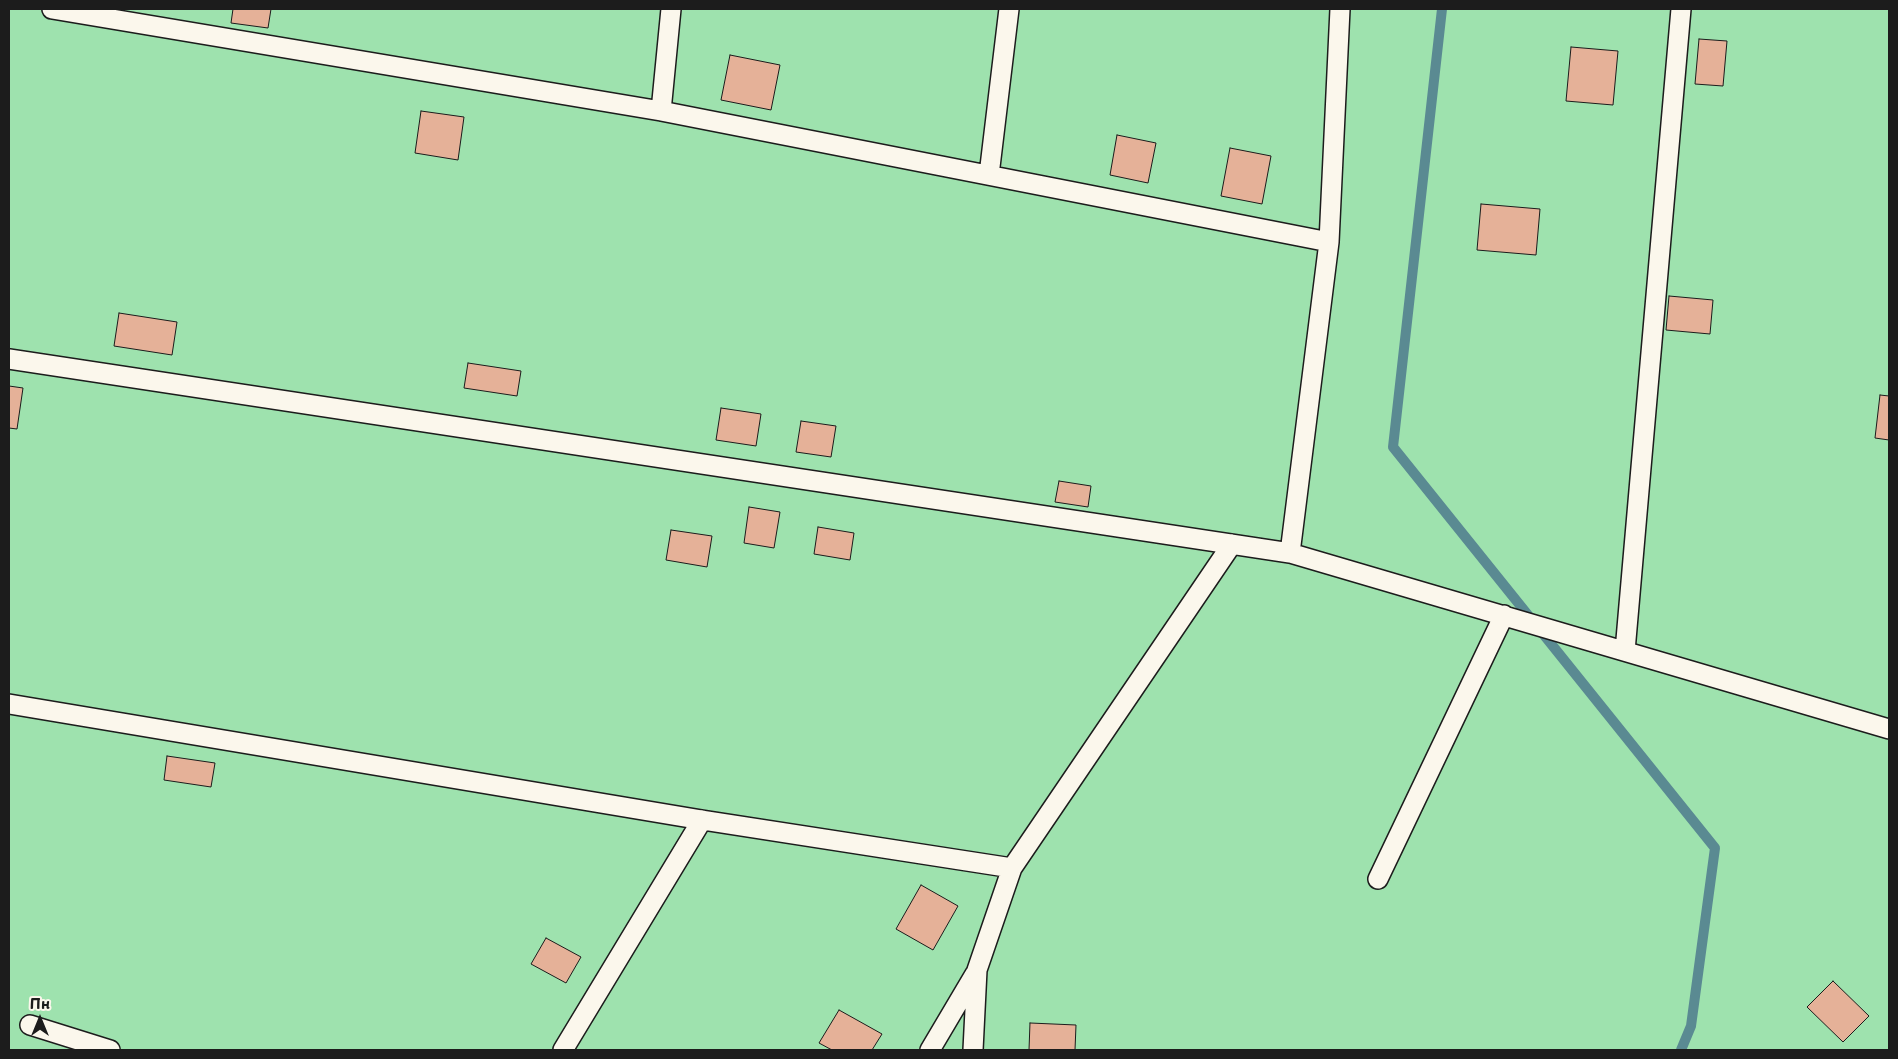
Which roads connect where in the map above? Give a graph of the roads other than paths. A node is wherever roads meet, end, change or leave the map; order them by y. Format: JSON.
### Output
{"nodes":[{"id":1,"x":52,"y":9,"type":"edge"},
{"id":2,"x":671,"y":9,"type":"edge"},
{"id":3,"x":1009,"y":9,"type":"edge"},
{"id":4,"x":1340,"y":9,"type":"edge"},
{"id":5,"x":1680,"y":9,"type":"edge"},
{"id":6,"x":661,"y":111,"type":"junction"},
{"id":7,"x":989,"y":175,"type":"junction"},
{"id":8,"x":1329,"y":242,"type":"junction"},
{"id":9,"x":9,"y":359,"type":"edge"},
{"id":10,"x":1232,"y":544,"type":"junction"},
{"id":11,"x":1290,"y":553,"type":"junction"},
{"id":12,"x":1504,"y":615,"type":"junction"},
{"id":13,"x":1625,"y":651,"type":"junction"},
{"id":14,"x":9,"y":704,"type":"edge"},
{"id":15,"x":1889,"y":729,"type":"edge"},
{"id":16,"x":702,"y":820,"type":"junction"},
{"id":17,"x":1012,"y":868,"type":"junction"},
{"id":18,"x":1378,"y":879,"type":"dead end"},
{"id":19,"x":977,"y":970,"type":"junction"},
{"id":20,"x":30,"y":1025,"type":"dead end"},
{"id":21,"x":110,"y":1050,"type":"edge"},
{"id":22,"x":563,"y":1050,"type":"edge"},
{"id":23,"x":930,"y":1050,"type":"edge"},
{"id":24,"x":973,"y":1050,"type":"edge"}],
"edges":[{"from":1,"to":6,"type":"lane"},
{"from":2,"to":6,"type":"lane"},
{"from":3,"to":7,"type":"lane"},
{"from":4,"to":8,"type":"lane"},
{"from":5,"to":13,"type":"lane"},
{"from":6,"to":7,"type":"lane"},
{"from":7,"to":8,"type":"lane"},
{"from":8,"to":11,"type":"lane"},
{"from":9,"to":10,"type":"lane"},
{"from":10,"to":11,"type":"lane"},
{"from":10,"to":17,"type":"lane"},
{"from":11,"to":12,"type":"lane"},
{"from":12,"to":13,"type":"lane"},
{"from":12,"to":18,"type":"lane"},
{"from":13,"to":15,"type":"lane"},
{"from":14,"to":16,"type":"lane"},
{"from":16,"to":17,"type":"lane"},
{"from":16,"to":22,"type":"lane"},
{"from":17,"to":19,"type":"lane"},
{"from":19,"to":23,"type":"lane"},
{"from":19,"to":24,"type":"lane"},
{"from":20,"to":21,"type":"lane"}]}
